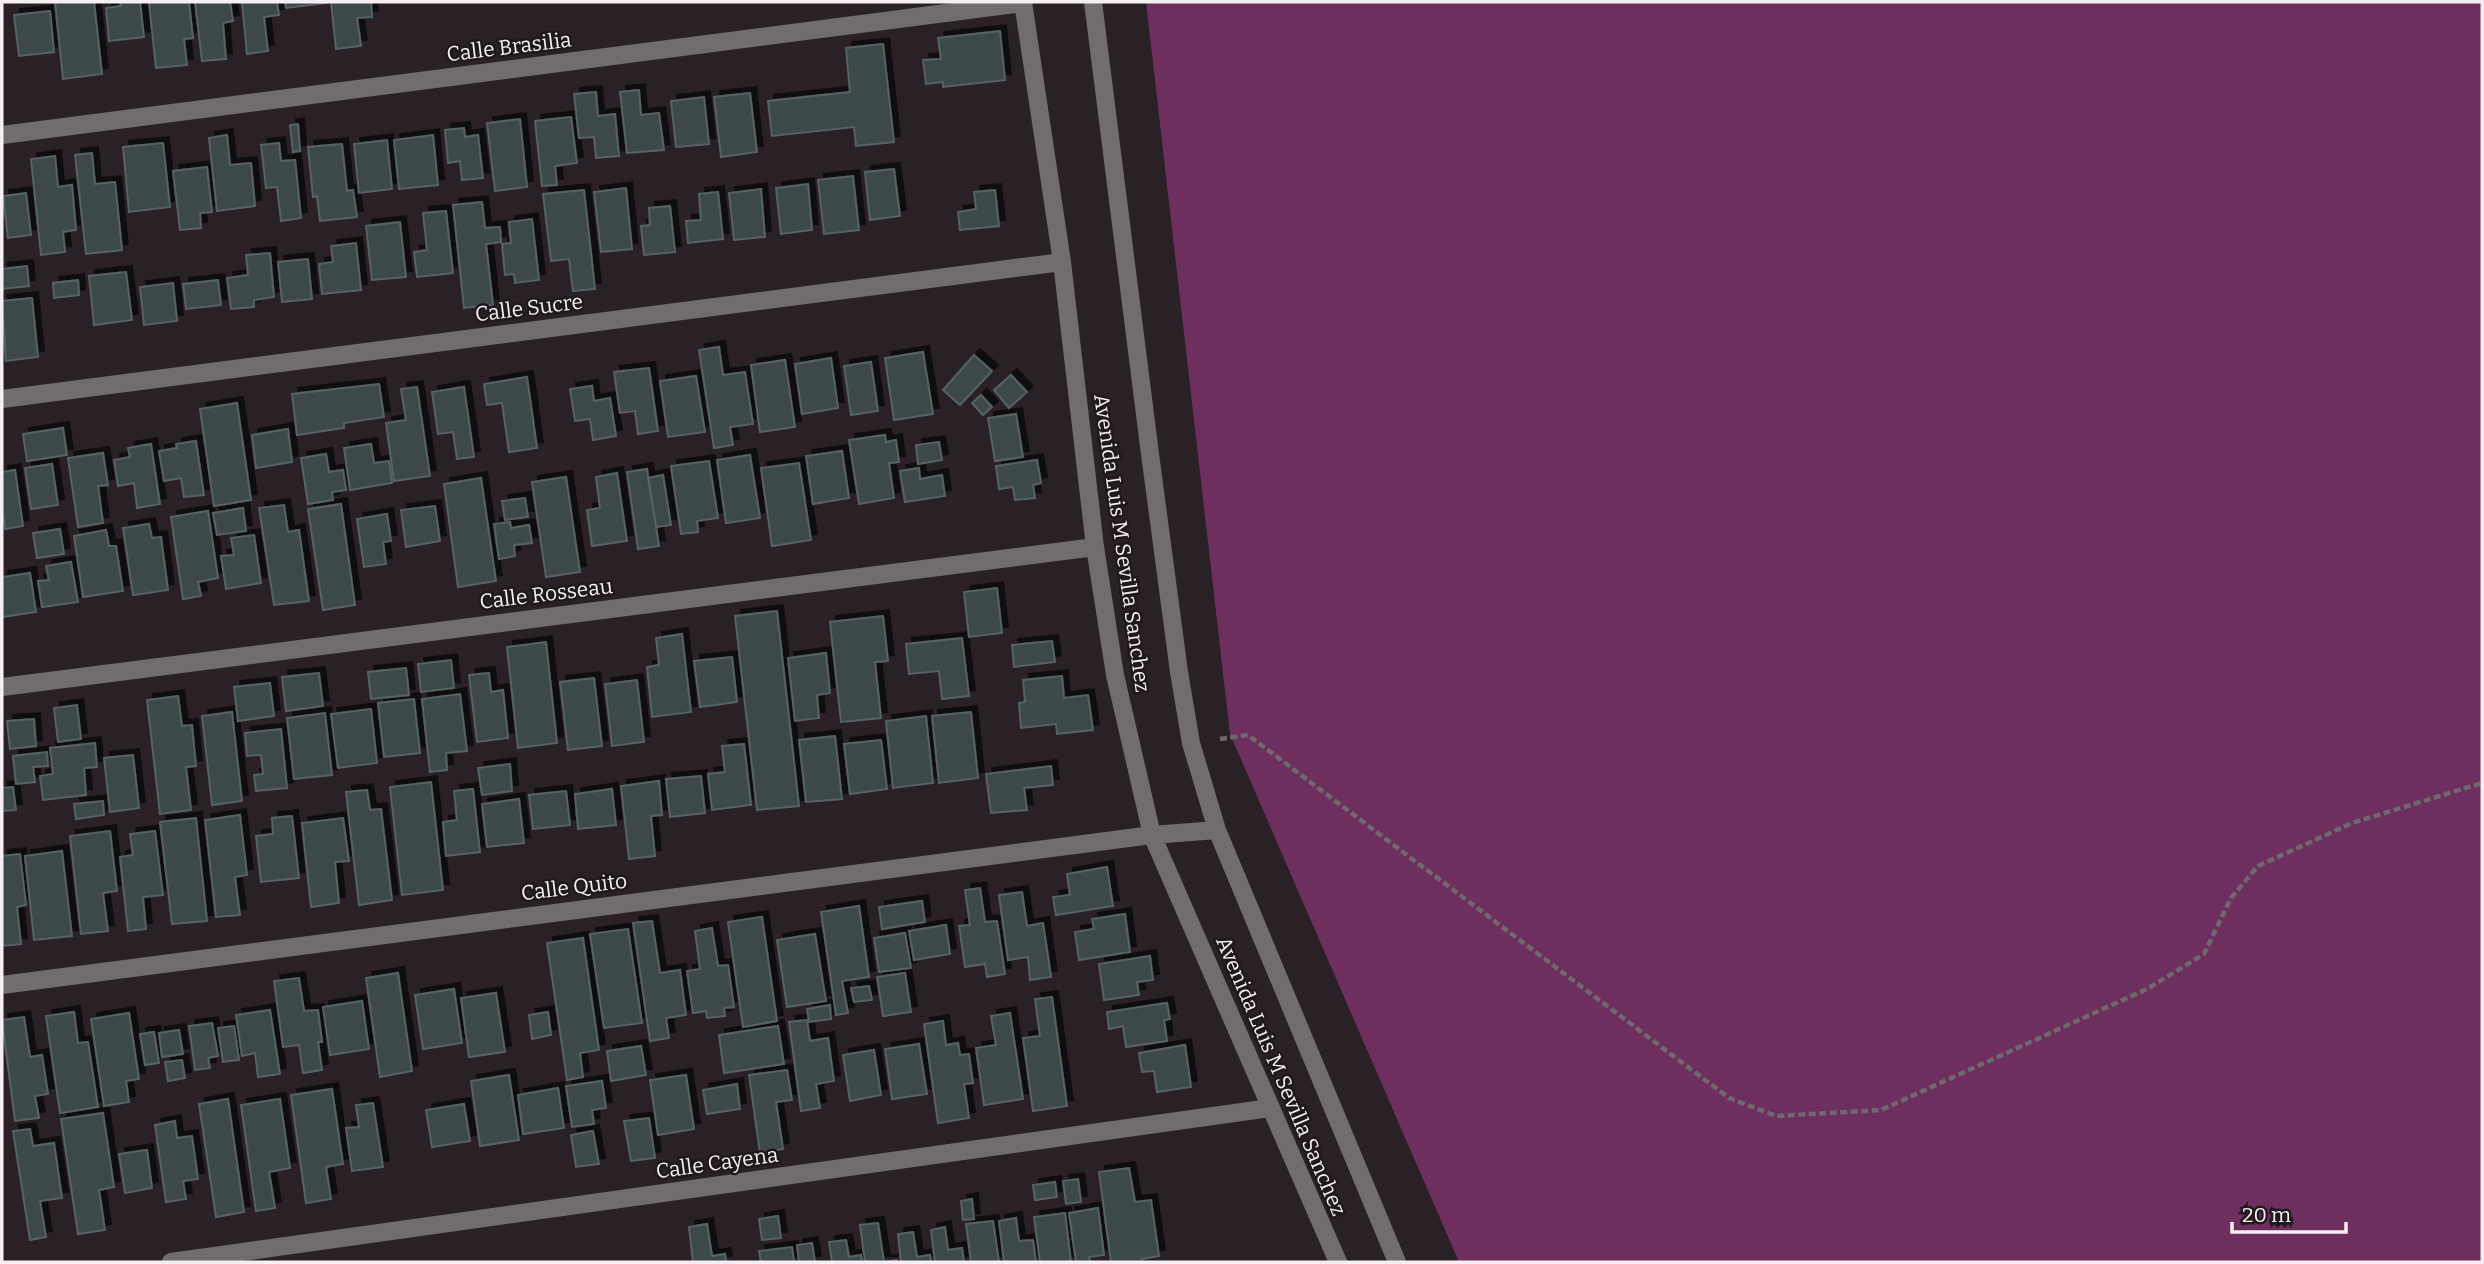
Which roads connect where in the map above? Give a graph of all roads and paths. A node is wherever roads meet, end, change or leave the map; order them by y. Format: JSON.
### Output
{"nodes":[{"id":1,"x":1023,"y":2,"type":"edge"},
{"id":2,"x":1093,"y":2,"type":"edge"},
{"id":3,"x":2,"y":135,"type":"edge"},
{"id":4,"x":1062,"y":262,"type":"junction"},
{"id":5,"x":2,"y":399,"type":"edge"},
{"id":6,"x":1095,"y":547,"type":"junction"},
{"id":7,"x":2,"y":687,"type":"edge"},
{"id":8,"x":1191,"y":743,"type":"junction"},
{"id":9,"x":2482,"y":783,"type":"edge"},
{"id":10,"x":1216,"y":830,"type":"junction"},
{"id":11,"x":1152,"y":835,"type":"junction"},
{"id":12,"x":2,"y":985,"type":"edge"},
{"id":13,"x":1270,"y":1108,"type":"junction"},
{"id":14,"x":171,"y":1262,"type":"edge"},
{"id":15,"x":1338,"y":1262,"type":"edge"},
{"id":16,"x":1397,"y":1262,"type":"edge"}],
"edges":[{"from":1,"to":3,"type":"street","name":"Calle Brasilia"},
{"from":1,"to":4,"type":"street","name":"Avenida Luis M Sevilla Sanchez"},
{"from":2,"to":8,"type":"street","name":"Avenida Luis M Sevilla Sanchez"},
{"from":4,"to":5,"type":"street","name":"Calle Sucre"},
{"from":4,"to":6,"type":"street","name":"Avenida Luis M Sevilla Sanchez"},
{"from":6,"to":7,"type":"street","name":"Calle Rosseau"},
{"from":6,"to":11,"type":"street","name":"Avenida Luis M Sevilla Sanchez"},
{"from":8,"to":9,"type":"path"},
{"from":8,"to":10,"type":"street","name":"Avenida Luis M Sevilla Sanchez"},
{"from":10,"to":11,"type":"street","name":"Calle Quito"},
{"from":10,"to":16,"type":"street","name":"Avenida Luis M Sevilla Sanchez"},
{"from":11,"to":12,"type":"street","name":"Calle Quito"},
{"from":11,"to":13,"type":"street","name":"Avenida Luis M Sevilla Sanchez"},
{"from":13,"to":14,"type":"street","name":"Calle Cayena"},
{"from":13,"to":15,"type":"street","name":"Avenida Luis M Sevilla Sanchez"}]}
